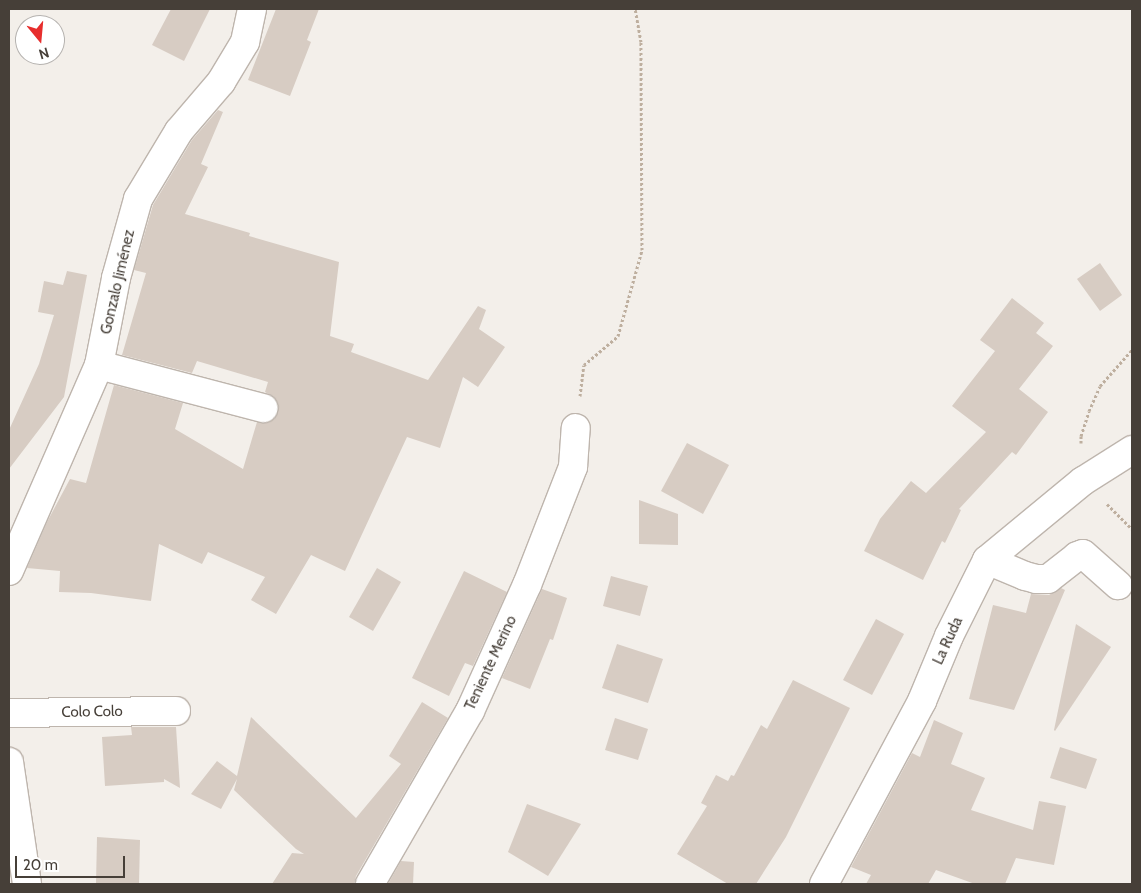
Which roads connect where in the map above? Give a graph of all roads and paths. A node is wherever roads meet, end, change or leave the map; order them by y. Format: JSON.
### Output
{"nodes":[{"id":1,"x":252,"y":9,"type":"edge"},
{"id":2,"x":635,"y":9,"type":"edge"},
{"id":3,"x":1132,"y":350,"type":"edge"},
{"id":4,"x":100,"y":366,"type":"junction"},
{"id":5,"x":263,"y":408,"type":"dead end"},
{"id":6,"x":576,"y":428,"type":"joint"},
{"id":7,"x":1081,"y":436,"type":"dead end"},
{"id":8,"x":1132,"y":450,"type":"edge"},
{"id":9,"x":987,"y":560,"type":"junction"},
{"id":10,"x":9,"y":571,"type":"edge"},
{"id":11,"x":1118,"y":585,"type":"dead end"},
{"id":12,"x":176,"y":711,"type":"dead end"},
{"id":13,"x":9,"y":713,"type":"edge"},
{"id":14,"x":9,"y":762,"type":"edge"},
{"id":15,"x":27,"y":884,"type":"edge"},
{"id":16,"x":370,"y":884,"type":"edge"},
{"id":17,"x":824,"y":884,"type":"edge"}],
"edges":[{"from":1,"to":4,"type":"street","name":"Gonzalo Jiménez"},
{"from":2,"to":6,"type":"path"},
{"from":3,"to":7,"type":"path"},
{"from":4,"to":5,"type":"street"},
{"from":4,"to":10,"type":"street","name":"Gonzalo Jiménez"},
{"from":6,"to":16,"type":"street","name":"Teniente Merino"},
{"from":8,"to":9,"type":"street","name":"La Ruda"},
{"from":9,"to":11,"type":"street"},
{"from":9,"to":17,"type":"street","name":"La Ruda"},
{"from":12,"to":13,"type":"street","name":"Colo Colo"},
{"from":14,"to":15,"type":"street"}]}
